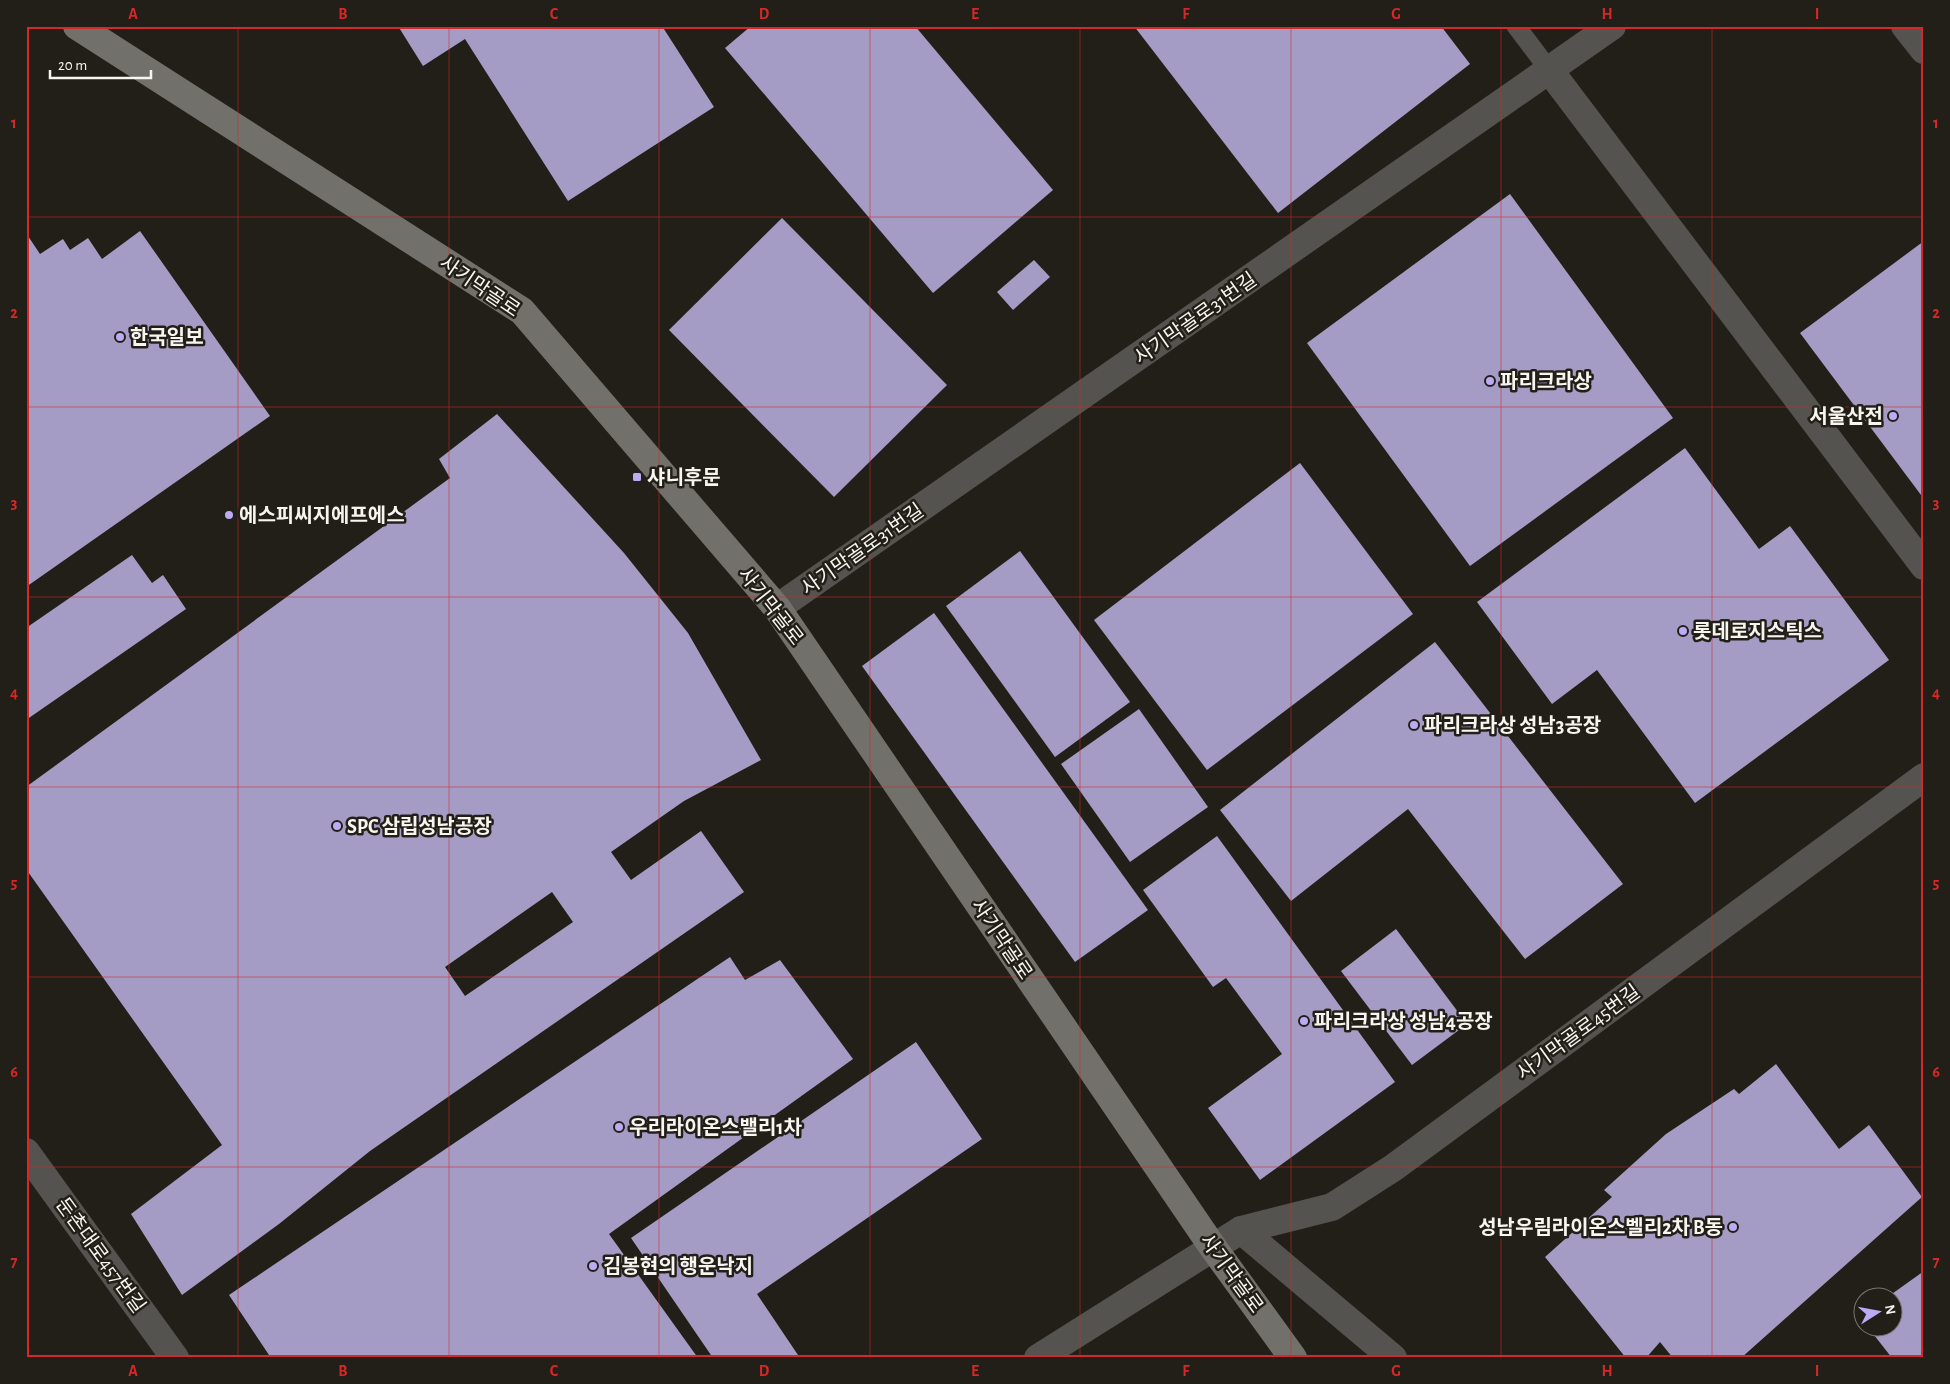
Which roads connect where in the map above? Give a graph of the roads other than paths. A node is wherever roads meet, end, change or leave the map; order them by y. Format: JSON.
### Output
{"nodes":[{"id":1,"x":77,"y":26,"type":"edge"},
{"id":2,"x":1516,"y":26,"type":"edge"},
{"id":3,"x":1612,"y":26,"type":"edge"},
{"id":4,"x":1905,"y":26,"type":"edge"},
{"id":5,"x":1924,"y":50,"type":"edge"},
{"id":6,"x":1550,"y":71,"type":"junction"},
{"id":7,"x":1924,"y":566,"type":"edge"},
{"id":8,"x":777,"y":608,"type":"junction"},
{"id":9,"x":1924,"y":777,"type":"edge"},
{"id":10,"x":26,"y":1152,"type":"edge"},
{"id":11,"x":1241,"y":1230,"type":"junction"},
{"id":12,"x":1212,"y":1246,"type":"junction"},
{"id":13,"x":175,"y":1358,"type":"edge"},
{"id":14,"x":1038,"y":1358,"type":"edge"},
{"id":15,"x":1294,"y":1358,"type":"edge"},
{"id":16,"x":1393,"y":1358,"type":"edge"}],
"edges":[{"from":1,"to":8,"type":"street","name":"사기막골로"},
{"from":2,"to":6,"type":"lane"},
{"from":3,"to":6,"type":"street","name":"사기막골로31번길"},
{"from":4,"to":5,"type":"street"},
{"from":6,"to":7,"type":"street"},
{"from":6,"to":8,"type":"street","name":"사기막골로31번길"},
{"from":8,"to":12,"type":"street","name":"사기막골로"},
{"from":9,"to":11,"type":"street","name":"사기막골로45번길"},
{"from":10,"to":13,"type":"street","name":"둔촌대로457번길"},
{"from":11,"to":12,"type":"street","name":"사기막골로45번길"},
{"from":11,"to":16,"type":"street"},
{"from":12,"to":14,"type":"street","name":"사기막골로45번길"},
{"from":12,"to":15,"type":"street","name":"사기막골로"}]}
